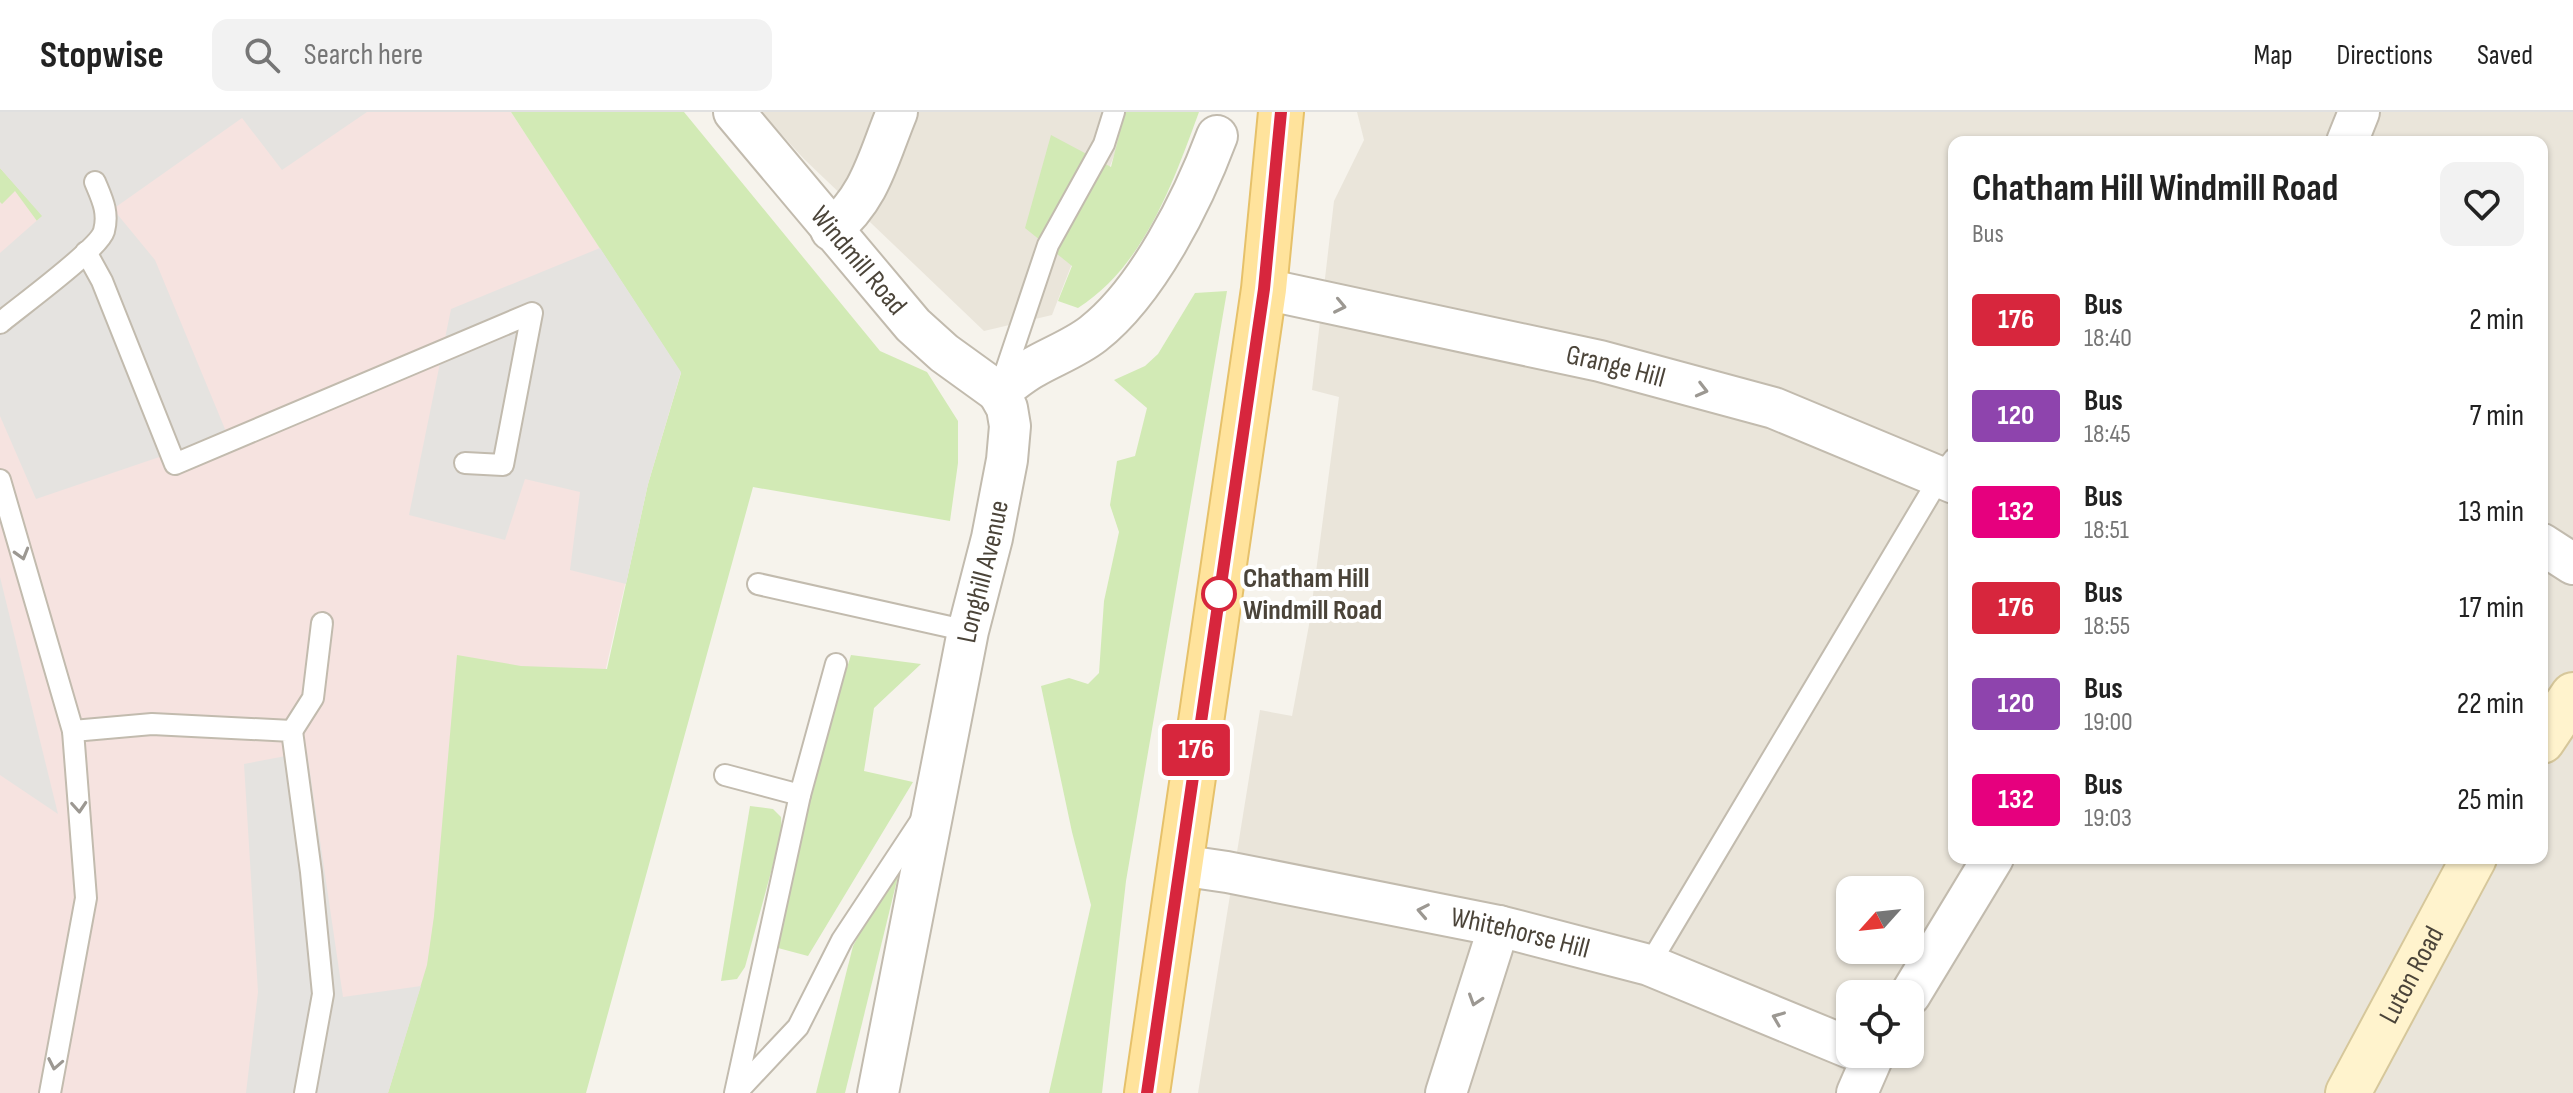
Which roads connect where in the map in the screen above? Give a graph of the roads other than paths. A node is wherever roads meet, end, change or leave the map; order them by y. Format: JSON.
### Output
{"nodes":[{"id":1,"x":734,"y":112,"type":"edge"},
{"id":2,"x":897,"y":112,"type":"edge"},
{"id":3,"x":1114,"y":112,"type":"edge"},
{"id":4,"x":1281,"y":112,"type":"edge"},
{"id":5,"x":2359,"y":112,"type":"edge"},
{"id":6,"x":1217,"y":136,"type":"dead end"},
{"id":7,"x":2349,"y":136,"type":"edge"},
{"id":8,"x":95,"y":182,"type":"dead end"},
{"id":9,"x":831,"y":230,"type":"junction"},
{"id":10,"x":86,"y":252,"type":"junction"},
{"id":11,"x":1264,"y":289,"type":"junction"},
{"id":12,"x":0,"y":323,"type":"edge"},
{"id":13,"x":998,"y":392,"type":"junction"},
{"id":14,"x":465,"y":463,"type":"dead end"},
{"id":15,"x":1948,"y":473,"type":"edge"},
{"id":16,"x":1948,"y":475,"type":"edge"},
{"id":17,"x":0,"y":480,"type":"edge"},
{"id":18,"x":2548,"y":548,"type":"edge"},
{"id":19,"x":2573,"y":564,"type":"edge"},
{"id":20,"x":758,"y":584,"type":"dead end"},
{"id":21,"x":322,"y":623,"type":"dead end"},
{"id":22,"x":968,"y":631,"type":"junction"},
{"id":23,"x":836,"y":664,"type":"dead end"},
{"id":24,"x":2573,"y":695,"type":"edge"},
{"id":25,"x":73,"y":731,"type":"junction"},
{"id":26,"x":292,"y":731,"type":"junction"},
{"id":27,"x":2548,"y":732,"type":"edge"},
{"id":28,"x":725,"y":775,"type":"dead end"},
{"id":29,"x":800,"y":795,"type":"junction"},
{"id":30,"x":935,"y":799,"type":"junction"},
{"id":31,"x":1989,"y":864,"type":"edge"},
{"id":32,"x":2471,"y":864,"type":"edge"},
{"id":33,"x":1179,"y":865,"type":"junction"},
{"id":34,"x":1499,"y":926,"type":"junction"},
{"id":35,"x":1649,"y":965,"type":"junction"},
{"id":36,"x":1919,"y":980,"type":"edge"},
{"id":37,"x":1836,"y":1041,"type":"edge"},
{"id":38,"x":1863,"y":1068,"type":"edge"},
{"id":39,"x":50,"y":1093,"type":"edge"},
{"id":40,"x":305,"y":1093,"type":"edge"},
{"id":41,"x":735,"y":1093,"type":"edge"},
{"id":42,"x":878,"y":1093,"type":"edge"},
{"id":43,"x":1147,"y":1093,"type":"edge"},
{"id":44,"x":1446,"y":1093,"type":"edge"},
{"id":45,"x":1857,"y":1093,"type":"edge"},
{"id":46,"x":2348,"y":1093,"type":"edge"}],
"edges":[{"from":1,"to":9,"type":"street","name":"Windmill Road"},
{"from":2,"to":9,"type":"street"},
{"from":3,"to":13,"type":"lane"},
{"from":4,"to":11,"type":"main road"},
{"from":5,"to":7,"type":"street"},
{"from":6,"to":13,"type":"street"},
{"from":8,"to":10,"type":"lane"},
{"from":9,"to":13,"type":"street","name":"Windmill Road"},
{"from":10,"to":12,"type":"lane"},
{"from":10,"to":14,"type":"lane"},
{"from":11,"to":15,"type":"street","name":"Grange Hill","one_way":true},
{"from":11,"to":33,"type":"main road"},
{"from":13,"to":22,"type":"street","name":"Longhill Avenue"},
{"from":16,"to":35,"type":"lane"},
{"from":17,"to":25,"type":"lane","one_way":true},
{"from":18,"to":19,"type":"street"},
{"from":20,"to":22,"type":"lane"},
{"from":21,"to":26,"type":"lane"},
{"from":22,"to":30,"type":"street","name":"Longhill Avenue"},
{"from":23,"to":29,"type":"lane"},
{"from":24,"to":27,"type":"street"},
{"from":25,"to":26,"type":"lane"},
{"from":25,"to":39,"type":"lane","one_way":true},
{"from":26,"to":40,"type":"lane"},
{"from":28,"to":29,"type":"lane"},
{"from":29,"to":41,"type":"lane"},
{"from":30,"to":41,"type":"lane"},
{"from":30,"to":42,"type":"street","name":"Longhill Avenue"},
{"from":31,"to":36,"type":"street"},
{"from":32,"to":46,"type":"street","name":"Luton Road"},
{"from":34,"to":33,"type":"street","name":"Whitehorse Hill","one_way":true},
{"from":33,"to":43,"type":"main road"},
{"from":34,"to":35,"type":"street","name":"Whitehorse Hill"},
{"from":34,"to":44,"type":"street","one_way":true},
{"from":37,"to":35,"type":"street","name":"Whitehorse Hill","one_way":true},
{"from":38,"to":45,"type":"street"}]}
